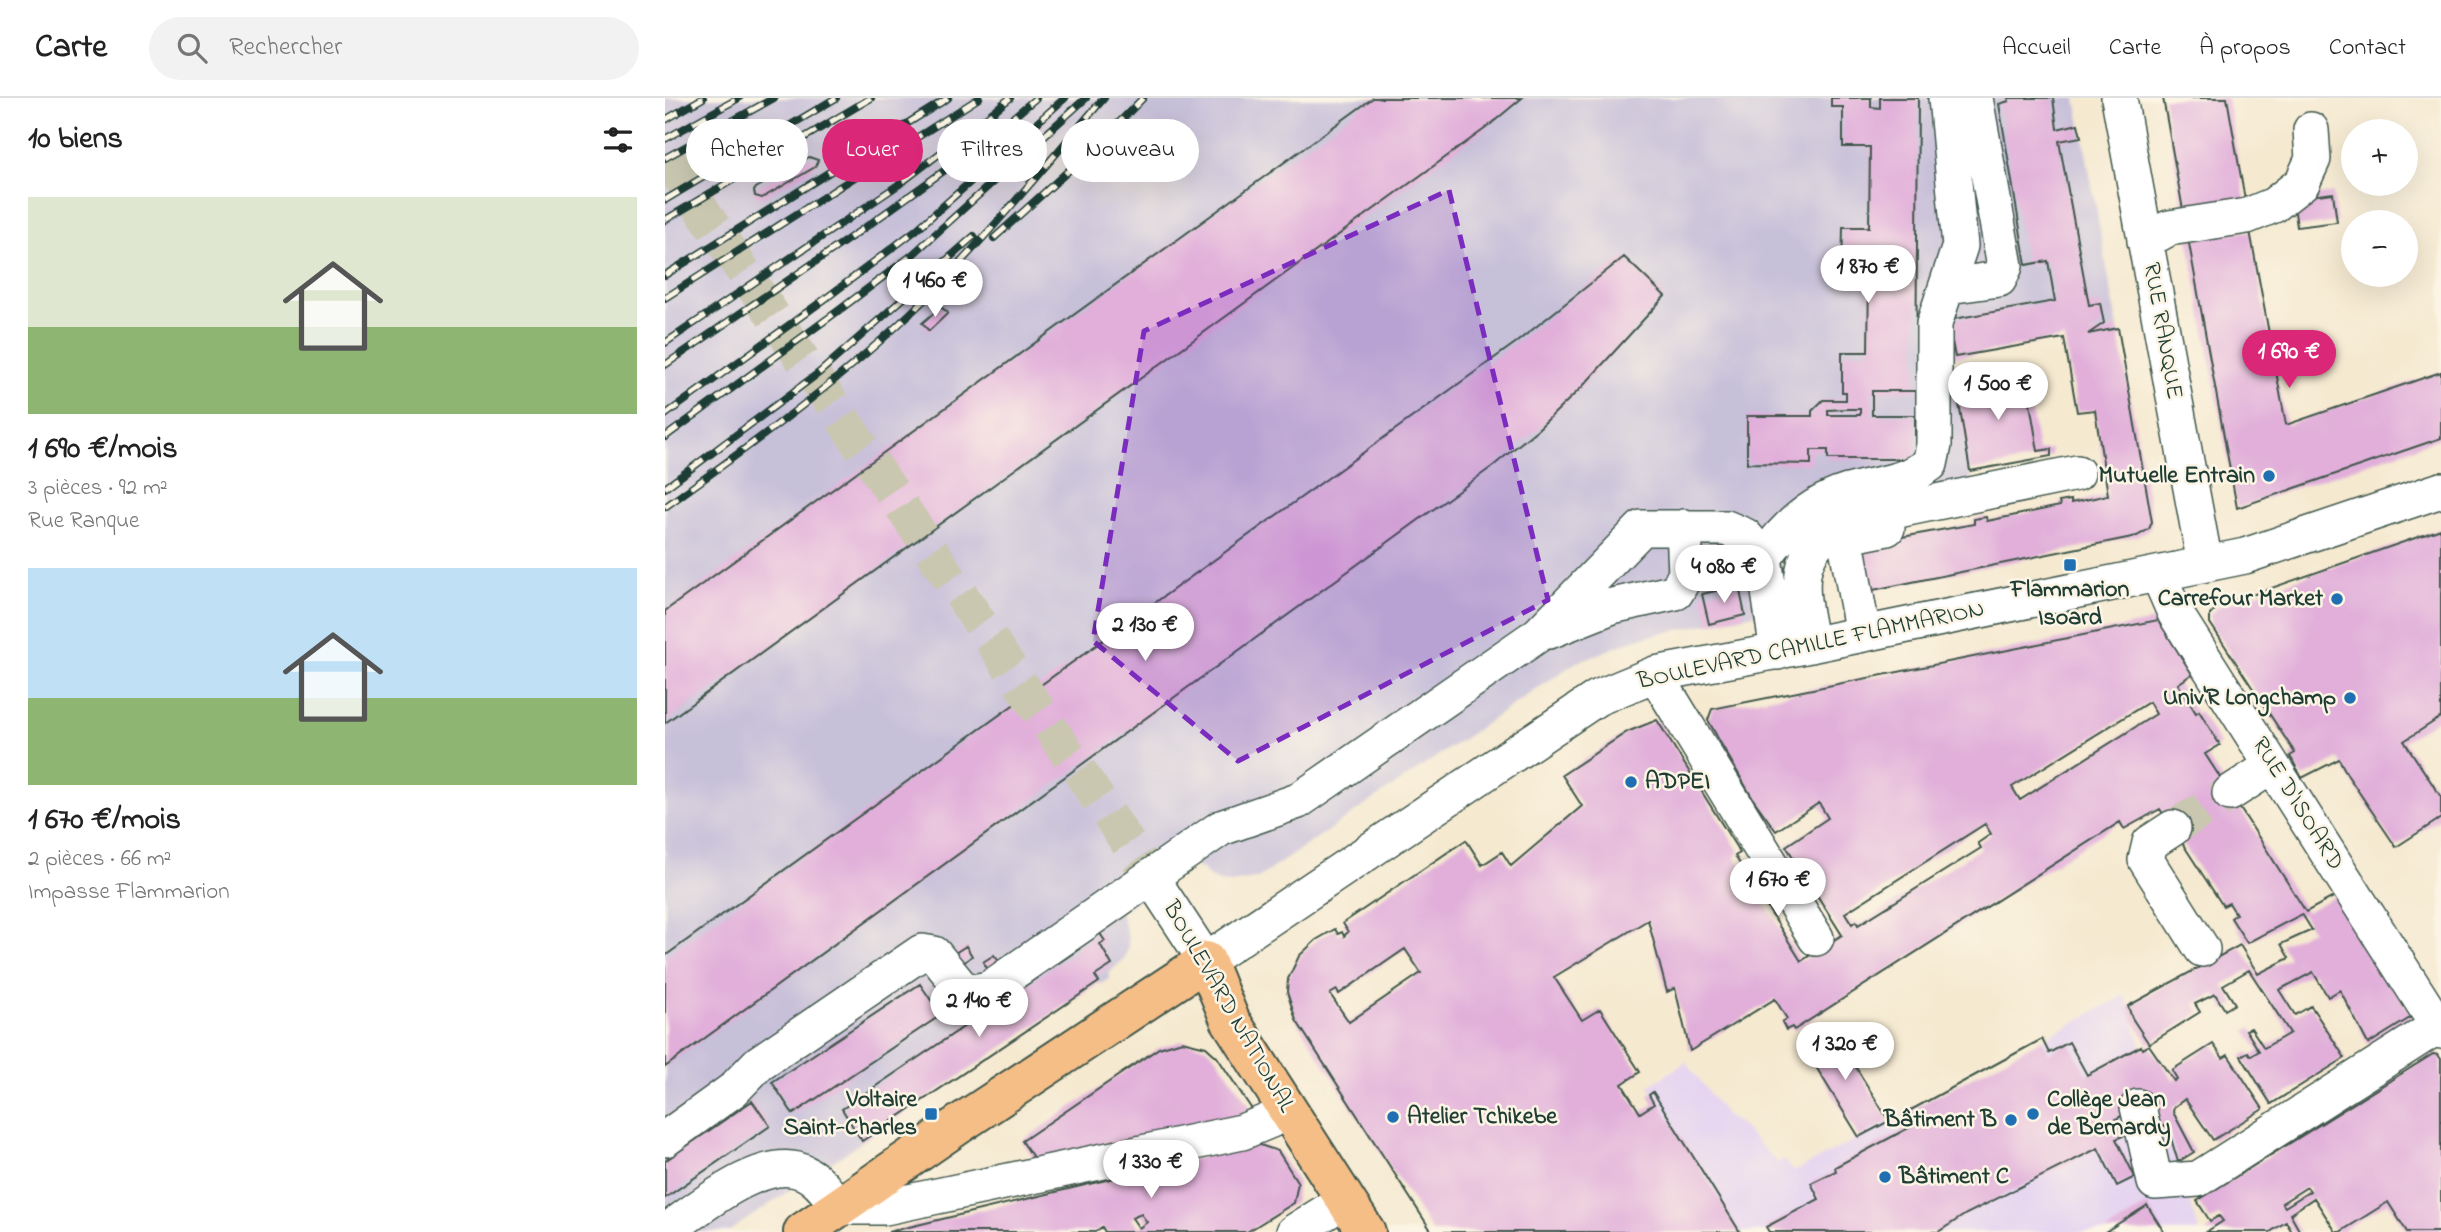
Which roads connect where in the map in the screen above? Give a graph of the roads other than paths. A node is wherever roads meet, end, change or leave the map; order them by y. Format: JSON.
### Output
{"nodes":[{"id":1,"x":1946,"y":98,"type":"edge"},
{"id":2,"x":1975,"y":98,"type":"edge"},
{"id":3,"x":2119,"y":98,"type":"edge"},
{"id":4,"x":2311,"y":130,"type":"dead end"},
{"id":5,"x":2145,"y":241,"type":"junction"},
{"id":6,"x":1948,"y":286,"type":"junction"},
{"id":7,"x":2441,"y":489,"type":"edge"},
{"id":8,"x":1684,"y":527,"type":"junction"},
{"id":9,"x":1764,"y":558,"type":"junction"},
{"id":10,"x":2205,"y":565,"type":"junction"},
{"id":11,"x":2158,"y":574,"type":"junction"},
{"id":12,"x":1539,"y":634,"type":"junction"},
{"id":13,"x":1863,"y":634,"type":"junction"},
{"id":14,"x":1794,"y":648,"type":"junction"},
{"id":15,"x":1655,"y":674,"type":"junction"},
{"id":16,"x":2272,"y":766,"type":"junction"},
{"id":17,"x":2230,"y":793,"type":"tunnel mouth"},
{"id":18,"x":2173,"y":828,"type":"tunnel mouth"},
{"id":19,"x":1158,"y":888,"type":"tunnel mouth"},
{"id":20,"x":1816,"y":938,"type":"dead end"},
{"id":21,"x":2202,"y":949,"type":"dead end"},
{"id":22,"x":1206,"y":961,"type":"junction"},
{"id":23,"x":2440,"y":1027,"type":"edge"},
{"id":24,"x":2138,"y":1107,"type":"dead end"},
{"id":25,"x":1287,"y":1110,"type":"junction"},
{"id":26,"x":665,"y":1139,"type":"edge"},
{"id":27,"x":1345,"y":1200,"type":"junction"},
{"id":28,"x":839,"y":1208,"type":"junction"},
{"id":29,"x":665,"y":1232,"type":"edge"},
{"id":30,"x":803,"y":1232,"type":"edge"},
{"id":31,"x":1294,"y":1232,"type":"edge"},
{"id":32,"x":1366,"y":1232,"type":"edge"}],
"edges":[{"from":1,"to":6,"type":"street"},
{"from":2,"to":6,"type":"street"},
{"from":3,"to":5,"type":"street","name":"RUE RANQUE"},
{"from":4,"to":5,"type":"street"},
{"from":5,"to":10,"type":"street","name":"RUE RANQUE"},
{"from":6,"to":9,"type":"street"},
{"from":7,"to":10,"type":"street","name":"BOULEVARD CAMILLE FLAMMARION"},
{"from":8,"to":9,"type":"street"},
{"from":8,"to":12,"type":"street"},
{"from":8,"to":12,"type":"street"},
{"from":9,"to":14,"type":"street"},
{"from":10,"to":11,"type":"street","name":"BOULEVARD CAMILLE FLAMMARION"},
{"from":11,"to":13,"type":"street","name":"BOULEVARD CAMILLE FLAMMARION"},
{"from":11,"to":16,"type":"street","name":"RUE D'ISOARD"},
{"from":12,"to":26,"type":"street"},
{"from":13,"to":14,"type":"street","name":"BOULEVARD CAMILLE FLAMMARION"},
{"from":13,"to":14,"type":"street"},
{"from":14,"to":15,"type":"street","name":"BOULEVARD CAMILLE FLAMMARION"},
{"from":15,"to":20,"type":"street"},
{"from":15,"to":22,"type":"street","name":"BOULEVARD CAMILLE FLAMMARION"},
{"from":16,"to":17,"type":"street"},
{"from":16,"to":23,"type":"street","name":"RUE D'ISOARD"},
{"from":18,"to":21,"type":"street"},
{"from":19,"to":22,"type":"street","name":"BOULEVARD NATIONAL"},
{"from":22,"to":25,"type":"main road","name":"BOULEVARD NATIONAL"},
{"from":22,"to":28,"type":"main road"},
{"from":23,"to":24,"type":"street"},
{"from":25,"to":27,"type":"main road","name":"BOULEVARD NATIONAL"},
{"from":25,"to":28,"type":"street"},
{"from":27,"to":31,"type":"street"},
{"from":27,"to":32,"type":"main road","name":"BOULEVARD NATIONAL"},
{"from":28,"to":29,"type":"street"},
{"from":28,"to":30,"type":"main road"}]}
